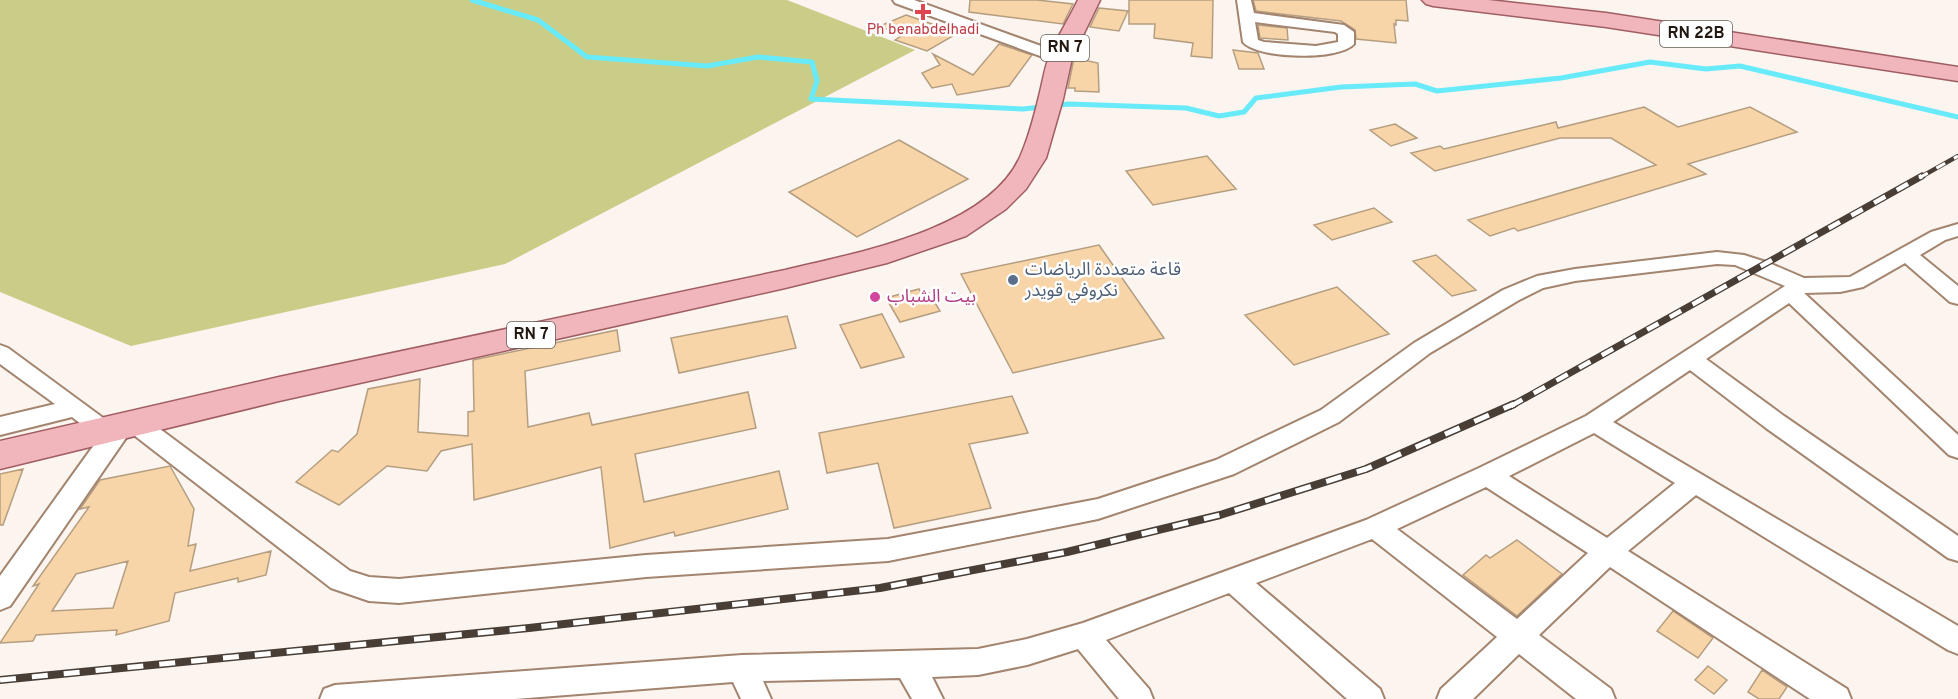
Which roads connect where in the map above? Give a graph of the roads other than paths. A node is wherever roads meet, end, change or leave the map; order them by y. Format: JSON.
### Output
{"nodes":[{"id":1,"x":900,"y":0,"type":"edge"},
{"id":2,"x":1089,"y":0,"type":"edge"},
{"id":3,"x":1244,"y":0,"type":"edge"},
{"id":4,"x":1433,"y":0,"type":"edge"},
{"id":5,"x":1248,"y":17,"type":"junction"},
{"id":6,"x":1060,"y":58,"type":"junction"},
{"id":7,"x":1958,"y":74,"type":"edge"},
{"id":8,"x":1958,"y":230,"type":"edge"},
{"id":9,"x":1908,"y":255,"type":"junction"},
{"id":10,"x":1796,"y":288,"type":"junction"},
{"id":11,"x":1958,"y":297,"type":"edge"},
{"id":12,"x":0,"y":353,"type":"edge"},
{"id":13,"x":1691,"y":359,"type":"junction"},
{"id":14,"x":76,"y":408,"type":"junction"},
{"id":15,"x":1595,"y":422,"type":"junction"},
{"id":16,"x":0,"y":426,"type":"edge"},
{"id":17,"x":120,"y":426,"type":"junction"},
{"id":18,"x":1958,"y":449,"type":"edge"},
{"id":19,"x":0,"y":455,"type":"edge"},
{"id":20,"x":1488,"y":475,"type":"junction"},
{"id":21,"x":1694,"y":482,"type":"junction"},
{"id":22,"x":1375,"y":526,"type":"junction"},
{"id":23,"x":1958,"y":550,"type":"edge"},
{"id":24,"x":1608,"y":552,"type":"junction"},
{"id":25,"x":1234,"y":580,"type":"junction"},
{"id":26,"x":0,"y":597,"type":"edge"},
{"id":27,"x":1084,"y":635,"type":"junction"},
{"id":28,"x":1519,"y":637,"type":"junction"},
{"id":29,"x":1958,"y":641,"type":"edge"},
{"id":30,"x":908,"y":665,"type":"junction"},
{"id":31,"x":742,"y":668,"type":"junction"},
{"id":32,"x":510,"y":693,"type":"edge"},
{"id":33,"x":386,"y":697,"type":"edge"},
{"id":34,"x":334,"y":699,"type":"edge"},
{"id":35,"x":756,"y":699,"type":"edge"},
{"id":36,"x":928,"y":699,"type":"edge"},
{"id":37,"x":1138,"y":699,"type":"edge"},
{"id":38,"x":1369,"y":699,"type":"edge"},
{"id":39,"x":1452,"y":699,"type":"edge"},
{"id":40,"x":1600,"y":699,"type":"edge"},
{"id":41,"x":1836,"y":699,"type":"edge"}],
"edges":[{"from":1,"to":6,"type":"street"},
{"from":2,"to":6,"type":"main road","number":"RN 7"},
{"from":3,"to":5,"type":"street"},
{"from":4,"to":7,"type":"main road","number":"RN 22B"},
{"from":5,"to":5,"type":"street"},
{"from":6,"to":17,"type":"main road","number":"RN 7"},
{"from":8,"to":9,"type":"street"},
{"from":9,"to":10,"type":"street"},
{"from":9,"to":11,"type":"street"},
{"from":10,"to":13,"type":"street"},
{"from":10,"to":17,"type":"street"},
{"from":10,"to":18,"type":"street"},
{"from":12,"to":14,"type":"street"},
{"from":13,"to":15,"type":"street"},
{"from":13,"to":23,"type":"street"},
{"from":14,"to":16,"type":"street"},
{"from":14,"to":17,"type":"street"},
{"from":15,"to":20,"type":"street"},
{"from":15,"to":21,"type":"street"},
{"from":17,"to":19,"type":"main road","number":"RN 7"},
{"from":17,"to":26,"type":"street"},
{"from":20,"to":22,"type":"street"},
{"from":20,"to":24,"type":"street"},
{"from":21,"to":24,"type":"street"},
{"from":21,"to":29,"type":"street"},
{"from":22,"to":25,"type":"street"},
{"from":22,"to":28,"type":"street"},
{"from":24,"to":28,"type":"street"},
{"from":24,"to":41,"type":"street"},
{"from":25,"to":27,"type":"street"},
{"from":25,"to":38,"type":"street"},
{"from":27,"to":30,"type":"street"},
{"from":27,"to":37,"type":"street"},
{"from":28,"to":39,"type":"street"},
{"from":28,"to":40,"type":"street"},
{"from":30,"to":31,"type":"street"},
{"from":30,"to":36,"type":"street"},
{"from":31,"to":32,"type":"street"},
{"from":31,"to":35,"type":"street"},
{"from":32,"to":33,"type":"street"},
{"from":33,"to":34,"type":"street"}]}
